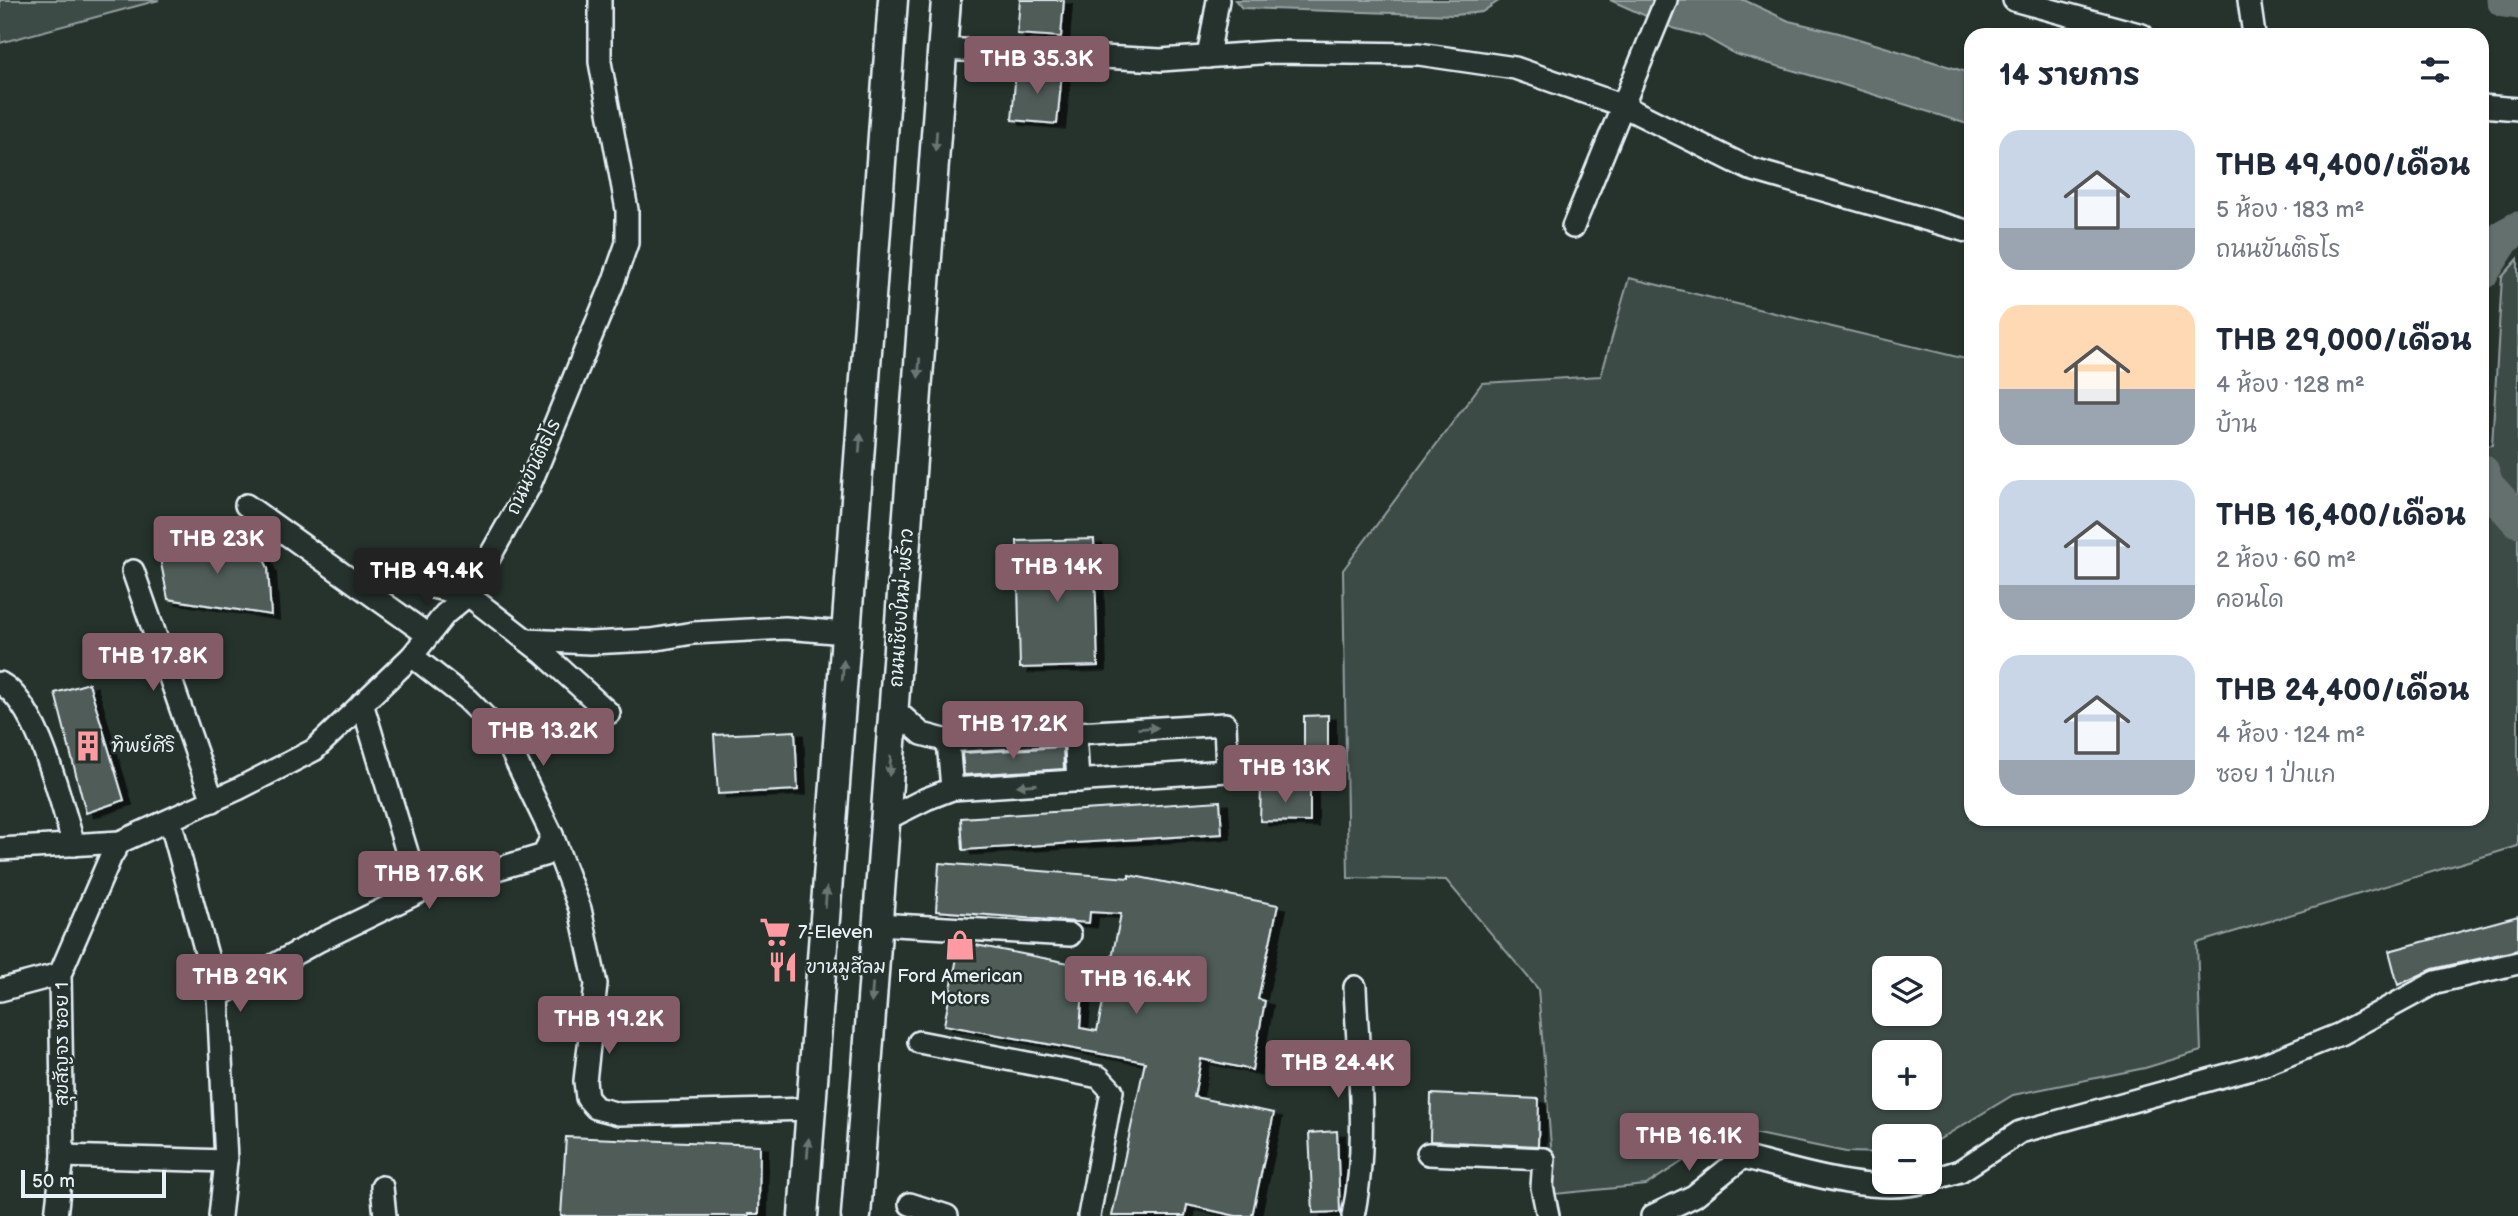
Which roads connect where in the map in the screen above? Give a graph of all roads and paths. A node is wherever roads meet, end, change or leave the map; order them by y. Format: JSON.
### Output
{"nodes":[{"id":1,"x":600,"y":0,"type":"edge"},
{"id":2,"x":893,"y":0,"type":"edge"},
{"id":3,"x":946,"y":0,"type":"edge"},
{"id":4,"x":1218,"y":0,"type":"edge"},
{"id":5,"x":1666,"y":0,"type":"edge"},
{"id":6,"x":2014,"y":0,"type":"edge"},
{"id":7,"x":2249,"y":0,"type":"edge"},
{"id":8,"x":2116,"y":28,"type":"edge"},
{"id":9,"x":2253,"y":28,"type":"edge"},
{"id":10,"x":942,"y":50,"type":"junction"},
{"id":11,"x":1208,"y":57,"type":"junction"},
{"id":12,"x":1621,"y":105,"type":"junction"},
{"id":13,"x":2489,"y":107,"type":"edge"},
{"id":14,"x":2518,"y":109,"type":"edge"},
{"id":15,"x":1573,"y":228,"type":"dead end"},
{"id":16,"x":1964,"y":230,"type":"edge"},
{"id":17,"x":246,"y":505,"type":"dead end"},
{"id":18,"x":411,"y":570,"type":"dead end"},
{"id":19,"x":133,"y":571,"type":"dead end"},
{"id":20,"x":468,"y":595,"type":"junction"},
{"id":21,"x":846,"y":633,"type":"junction"},
{"id":22,"x":428,"y":635,"type":"junction"},
{"id":23,"x":526,"y":640,"type":"junction"},
{"id":24,"x":412,"y":656,"type":"junction"},
{"id":25,"x":0,"y":683,"type":"edge"},
{"id":26,"x":362,"y":704,"type":"junction"},
{"id":27,"x":895,"y":710,"type":"junction"},
{"id":28,"x":609,"y":713,"type":"dead end"},
{"id":29,"x":1075,"y":731,"type":"junction"},
{"id":30,"x":948,"y":741,"type":"junction"},
{"id":31,"x":1078,"y":781,"type":"junction"},
{"id":32,"x":952,"y":789,"type":"junction"},
{"id":33,"x":213,"y":801,"type":"junction"},
{"id":34,"x":886,"y":819,"type":"junction"},
{"id":35,"x":170,"y":820,"type":"junction"},
{"id":36,"x":552,"y":835,"type":"junction"},
{"id":37,"x":120,"y":842,"type":"junction"},
{"id":38,"x":74,"y":845,"type":"junction"},
{"id":39,"x":0,"y":849,"type":"edge"},
{"id":40,"x":490,"y":871,"type":"dead end"},
{"id":41,"x":877,"y":925,"type":"junction"},
{"id":42,"x":1070,"y":935,"type":"dead end"},
{"id":43,"x":2518,"y":963,"type":"edge"},
{"id":44,"x":60,"y":974,"type":"junction"},
{"id":45,"x":1355,"y":987,"type":"dead end"},
{"id":46,"x":0,"y":990,"type":"edge"},
{"id":47,"x":218,"y":996,"type":"junction"},
{"id":48,"x":919,"y":1042,"type":"dead end"},
{"id":49,"x":811,"y":1109,"type":"junction"},
{"id":50,"x":1428,"y":1153,"type":"dead end"},
{"id":51,"x":63,"y":1156,"type":"junction"},
{"id":52,"x":226,"y":1161,"type":"junction"},
{"id":53,"x":1942,"y":1177,"type":"edge"},
{"id":54,"x":1872,"y":1184,"type":"edge"},
{"id":55,"x":382,"y":1187,"type":"dead end"},
{"id":56,"x":910,"y":1204,"type":"dead end"},
{"id":57,"x":56,"y":1216,"type":"edge"},
{"id":58,"x":220,"y":1216,"type":"edge"},
{"id":59,"x":385,"y":1216,"type":"edge"},
{"id":60,"x":803,"y":1216,"type":"edge"},
{"id":61,"x":856,"y":1216,"type":"edge"},
{"id":62,"x":947,"y":1216,"type":"edge"},
{"id":63,"x":1088,"y":1216,"type":"edge"},
{"id":64,"x":1353,"y":1216,"type":"edge"},
{"id":65,"x":1548,"y":1216,"type":"edge"},
{"id":66,"x":1652,"y":1216,"type":"edge"}],
"edges":[{"from":1,"to":20,"type":"street","name":"ถนนขันติธโร"},
{"from":21,"to":2,"type":"main road","one_way":true},
{"from":3,"to":10,"type":"main road","name":"ถนนเชียงใหม่-พร้าว"},
{"from":4,"to":11,"type":"street"},
{"from":5,"to":12,"type":"street"},
{"from":6,"to":8,"type":"street"},
{"from":7,"to":9,"type":"street"},
{"from":10,"to":11,"type":"street"},
{"from":10,"to":27,"type":"main road","name":"ถนนเชียงใหม่-พร้าว","one_way":true},
{"from":11,"to":12,"type":"street"},
{"from":12,"to":15,"type":"street"},
{"from":12,"to":16,"type":"street"},
{"from":13,"to":14,"type":"street"},
{"from":17,"to":22,"type":"street"},
{"from":18,"to":20,"type":"street"},
{"from":19,"to":33,"type":"street"},
{"from":20,"to":22,"type":"street","name":"ถนนขันติธโร"},
{"from":20,"to":23,"type":"street"},
{"from":21,"to":23,"type":"street"},
{"from":49,"to":21,"type":"main road","one_way":true},
{"from":22,"to":24,"type":"street","name":"ถนนขันติธโร"},
{"from":23,"to":28,"type":"street"},
{"from":24,"to":26,"type":"street","name":"ถนนขันติธโร"},
{"from":24,"to":36,"type":"street"},
{"from":25,"to":38,"type":"street"},
{"from":26,"to":33,"type":"street","name":"ถนนขันติธโร"},
{"from":26,"to":47,"type":"street"},
{"from":27,"to":30,"type":"street"},
{"from":27,"to":34,"type":"main road","name":"ถนนเชียงใหม่-พร้าว","one_way":true},
{"from":29,"to":30,"type":"street"},
{"from":29,"to":31,"type":"street"},
{"from":29,"to":31,"type":"street","one_way":true},
{"from":30,"to":32,"type":"street"},
{"from":31,"to":32,"type":"street","one_way":true},
{"from":32,"to":34,"type":"street"},
{"from":33,"to":35,"type":"street","name":"ถนนขันติธโร"},
{"from":34,"to":41,"type":"main road","name":"ถนนเชียงใหม่-พร้าว"},
{"from":35,"to":37,"type":"street","name":"ถนนขันติธโร"},
{"from":35,"to":47,"type":"street"},
{"from":36,"to":40,"type":"street"},
{"from":36,"to":49,"type":"street"},
{"from":37,"to":38,"type":"street","name":"ถนนขันติธโร"},
{"from":37,"to":44,"type":"street","name":"สุขสัญจร ซอย 1"},
{"from":38,"to":39,"type":"street","name":"ถนนขันติธโร"},
{"from":41,"to":42,"type":"street"},
{"from":41,"to":61,"type":"main road","name":"ถนนเชียงใหม่-พร้าว","one_way":true},
{"from":43,"to":53,"type":"street"},
{"from":44,"to":46,"type":"street"},
{"from":44,"to":51,"type":"street","name":"สุขสัญจร ซอย 1"},
{"from":45,"to":64,"type":"street"},
{"from":47,"to":52,"type":"street"},
{"from":48,"to":63,"type":"street"},
{"from":60,"to":49,"type":"main road","one_way":true},
{"from":50,"to":65,"type":"street"},
{"from":51,"to":52,"type":"street"},
{"from":51,"to":57,"type":"street","name":"สุขสัญจร ซอย 1"},
{"from":52,"to":58,"type":"street"},
{"from":54,"to":66,"type":"street"},
{"from":55,"to":59,"type":"street"},
{"from":56,"to":62,"type":"street"}]}
